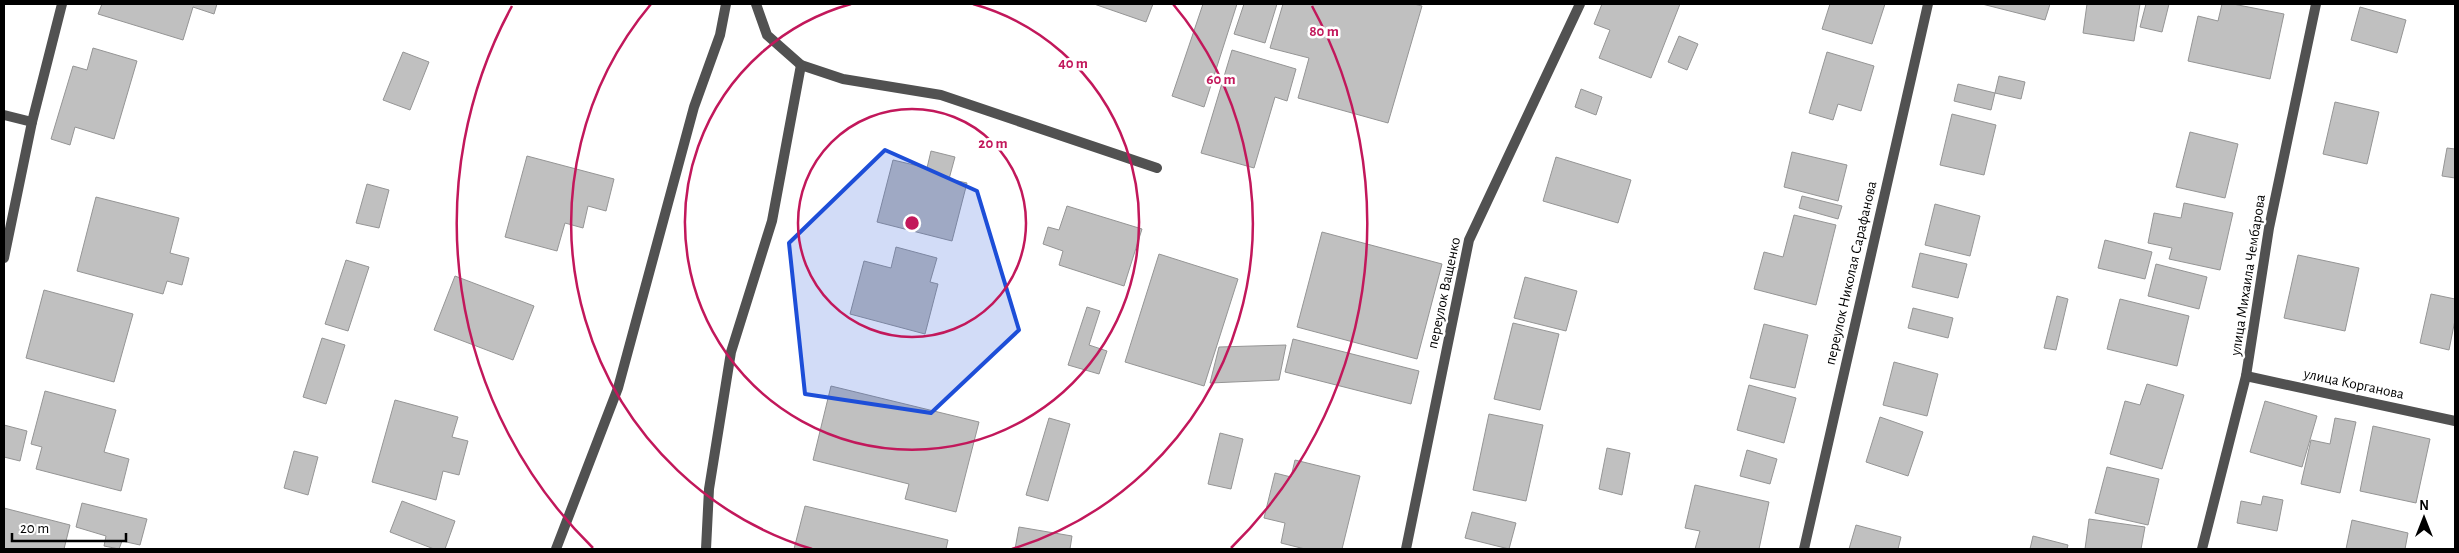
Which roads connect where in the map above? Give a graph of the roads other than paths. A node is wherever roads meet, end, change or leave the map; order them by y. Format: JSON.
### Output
{"nodes":[{"id":1,"x":62,"y":4,"type":"edge"},
{"id":2,"x":726,"y":4,"type":"edge"},
{"id":3,"x":756,"y":4,"type":"edge"},
{"id":4,"x":1580,"y":4,"type":"edge"},
{"id":5,"x":1928,"y":4,"type":"edge"},
{"id":6,"x":2316,"y":4,"type":"edge"},
{"id":7,"x":801,"y":65,"type":"junction"},
{"id":8,"x":4,"y":115,"type":"edge"},
{"id":9,"x":32,"y":122,"type":"junction"},
{"id":10,"x":1156,"y":168,"type":"dead end"},
{"id":11,"x":4,"y":258,"type":"edge"},
{"id":12,"x":2246,"y":376,"type":"junction"},
{"id":13,"x":2455,"y":421,"type":"edge"},
{"id":14,"x":556,"y":549,"type":"edge"},
{"id":15,"x":706,"y":549,"type":"edge"},
{"id":16,"x":1406,"y":549,"type":"edge"},
{"id":17,"x":1804,"y":549,"type":"edge"},
{"id":18,"x":2202,"y":549,"type":"edge"}],
"edges":[{"from":1,"to":9,"type":"street"},
{"from":2,"to":14,"type":"street"},
{"from":3,"to":7,"type":"street"},
{"from":4,"to":16,"type":"street","name":"переулок Ващенко"},
{"from":5,"to":17,"type":"street","name":"переулок Николая Сарафанова"},
{"from":6,"to":12,"type":"street","name":"улица Михаила Чембарова"},
{"from":7,"to":10,"type":"street"},
{"from":7,"to":15,"type":"street"},
{"from":8,"to":9,"type":"street"},
{"from":9,"to":11,"type":"street"},
{"from":12,"to":13,"type":"street","name":"улица Корганова"},
{"from":12,"to":18,"type":"street","name":"улица Михаила Чембарова"}]}
